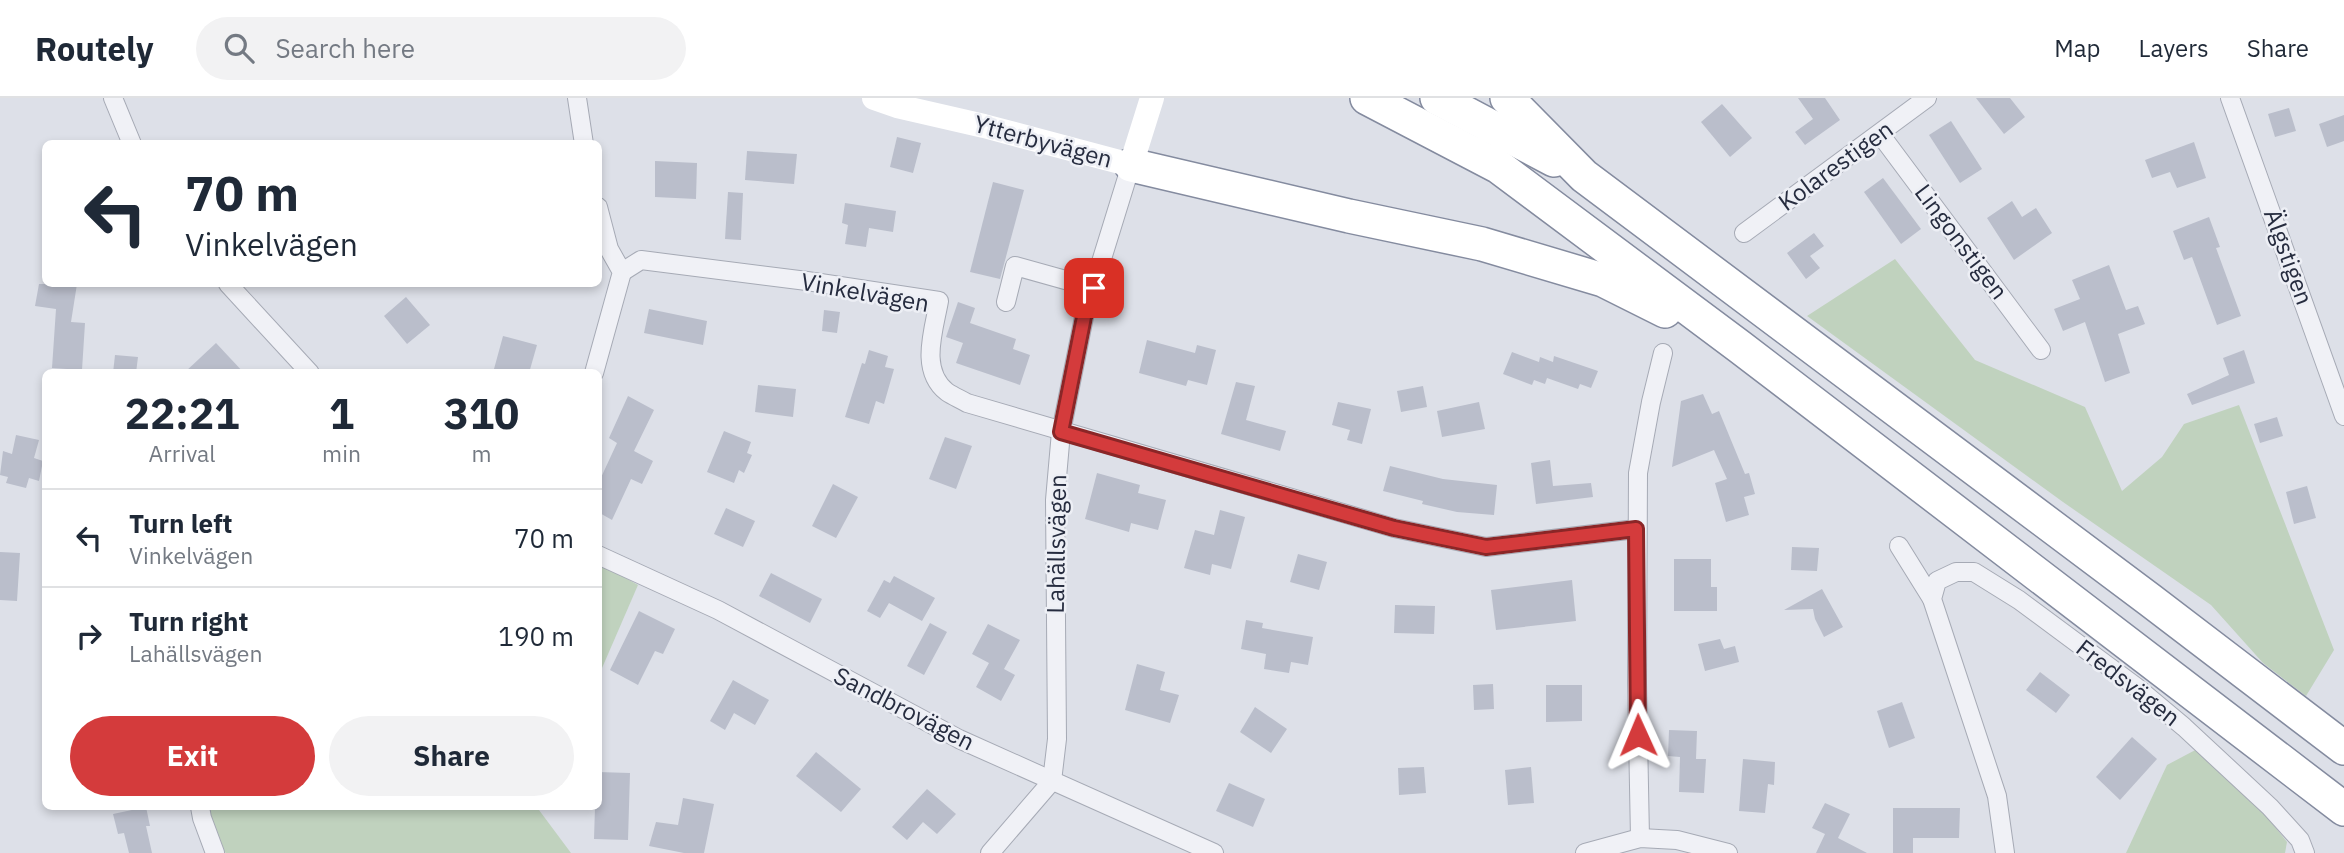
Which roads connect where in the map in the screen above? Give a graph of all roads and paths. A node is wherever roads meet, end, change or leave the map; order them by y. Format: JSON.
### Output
{"nodes":[{"id":1,"x":113,"y":98,"type":"edge"},
{"id":2,"x":577,"y":98,"type":"edge"},
{"id":3,"x":874,"y":98,"type":"edge"},
{"id":4,"x":1152,"y":98,"type":"edge"},
{"id":5,"x":1367,"y":98,"type":"edge"},
{"id":6,"x":1437,"y":98,"type":"edge"},
{"id":7,"x":1507,"y":98,"type":"edge"},
{"id":8,"x":1927,"y":98,"type":"edge"},
{"id":9,"x":2230,"y":98,"type":"edge"},
{"id":10,"x":1880,"y":134,"type":"junction"},
{"id":11,"x":130,"y":140,"type":"edge"},
{"id":12,"x":583,"y":140,"type":"edge"},
{"id":13,"x":1131,"y":165,"type":"junction"},
{"id":14,"x":1584,"y":176,"type":"junction"},
{"id":15,"x":602,"y":222,"type":"edge"},
{"id":16,"x":1744,"y":233,"type":"dead end"},
{"id":17,"x":622,"y":272,"type":"junction"},
{"id":18,"x":232,"y":287,"type":"edge"},
{"id":19,"x":1094,"y":288,"type":"junction"},
{"id":20,"x":1006,"y":302,"type":"dead end"},
{"id":21,"x":1740,"y":347,"type":"junction"},
{"id":22,"x":2041,"y":350,"type":"dead end"},
{"id":23,"x":1663,"y":353,"type":"dead end"},
{"id":24,"x":306,"y":369,"type":"edge"},
{"id":25,"x":595,"y":369,"type":"edge"},
{"id":26,"x":2344,"y":416,"type":"edge"},
{"id":27,"x":1061,"y":432,"type":"junction"},
{"id":28,"x":1636,"y":529,"type":"junction"},
{"id":29,"x":1899,"y":546,"type":"dead end"},
{"id":30,"x":602,"y":557,"type":"edge"},
{"id":31,"x":1932,"y":599,"type":"junction"},
{"id":32,"x":2344,"y":748,"type":"edge"},
{"id":33,"x":1052,"y":781,"type":"junction"},
{"id":34,"x":2344,"y":809,"type":"edge"},
{"id":35,"x":201,"y":810,"type":"edge"},
{"id":36,"x":1640,"y":838,"type":"junction"},
{"id":37,"x":215,"y":853,"type":"edge"},
{"id":38,"x":990,"y":853,"type":"edge"},
{"id":39,"x":1214,"y":853,"type":"edge"},
{"id":40,"x":1585,"y":853,"type":"edge"},
{"id":41,"x":1728,"y":853,"type":"edge"},
{"id":42,"x":2005,"y":853,"type":"edge"},
{"id":43,"x":2305,"y":853,"type":"edge"}],
"edges":[{"from":1,"to":11,"type":"street"},
{"from":2,"to":12,"type":"street"},
{"from":3,"to":13,"type":"street","name":"Ytterbyvägen"},
{"from":4,"to":13,"type":"street","name":"Lahällsvägen"},
{"from":5,"to":21,"type":"highway"},
{"from":6,"to":14,"type":"highway"},
{"from":7,"to":14,"type":"highway"},
{"from":8,"to":10,"type":"street","name":"Kolarestigen"},
{"from":9,"to":26,"type":"street","name":"Älgstigen"},
{"from":10,"to":16,"type":"street","name":"Kolarestigen"},
{"from":10,"to":22,"type":"street","name":"Lingonstigen"},
{"from":13,"to":19,"type":"street","name":"Lahällsvägen"},
{"from":13,"to":21,"type":"highway"},
{"from":14,"to":32,"type":"highway"},
{"from":15,"to":17,"type":"street"},
{"from":17,"to":25,"type":"street"},
{"from":17,"to":27,"type":"street","name":"Vinkelvägen"},
{"from":18,"to":24,"type":"street"},
{"from":19,"to":20,"type":"street"},
{"from":19,"to":27,"type":"street","name":"Lahällsvägen"},
{"from":21,"to":34,"type":"highway"},
{"from":23,"to":28,"type":"street"},
{"from":27,"to":28,"type":"street","name":"Vinkelvägen"},
{"from":27,"to":33,"type":"street","name":"Lahällsvägen"},
{"from":28,"to":36,"type":"street"},
{"from":29,"to":31,"type":"street"},
{"from":30,"to":33,"type":"street","name":"Sandbrovägen"},
{"from":31,"to":42,"type":"street"},
{"from":31,"to":43,"type":"street","name":"Fredsvägen"},
{"from":33,"to":38,"type":"street"},
{"from":33,"to":39,"type":"street","name":"Sandbrovägen"},
{"from":35,"to":37,"type":"street"},
{"from":36,"to":40,"type":"street"},
{"from":36,"to":41,"type":"street"}]}
